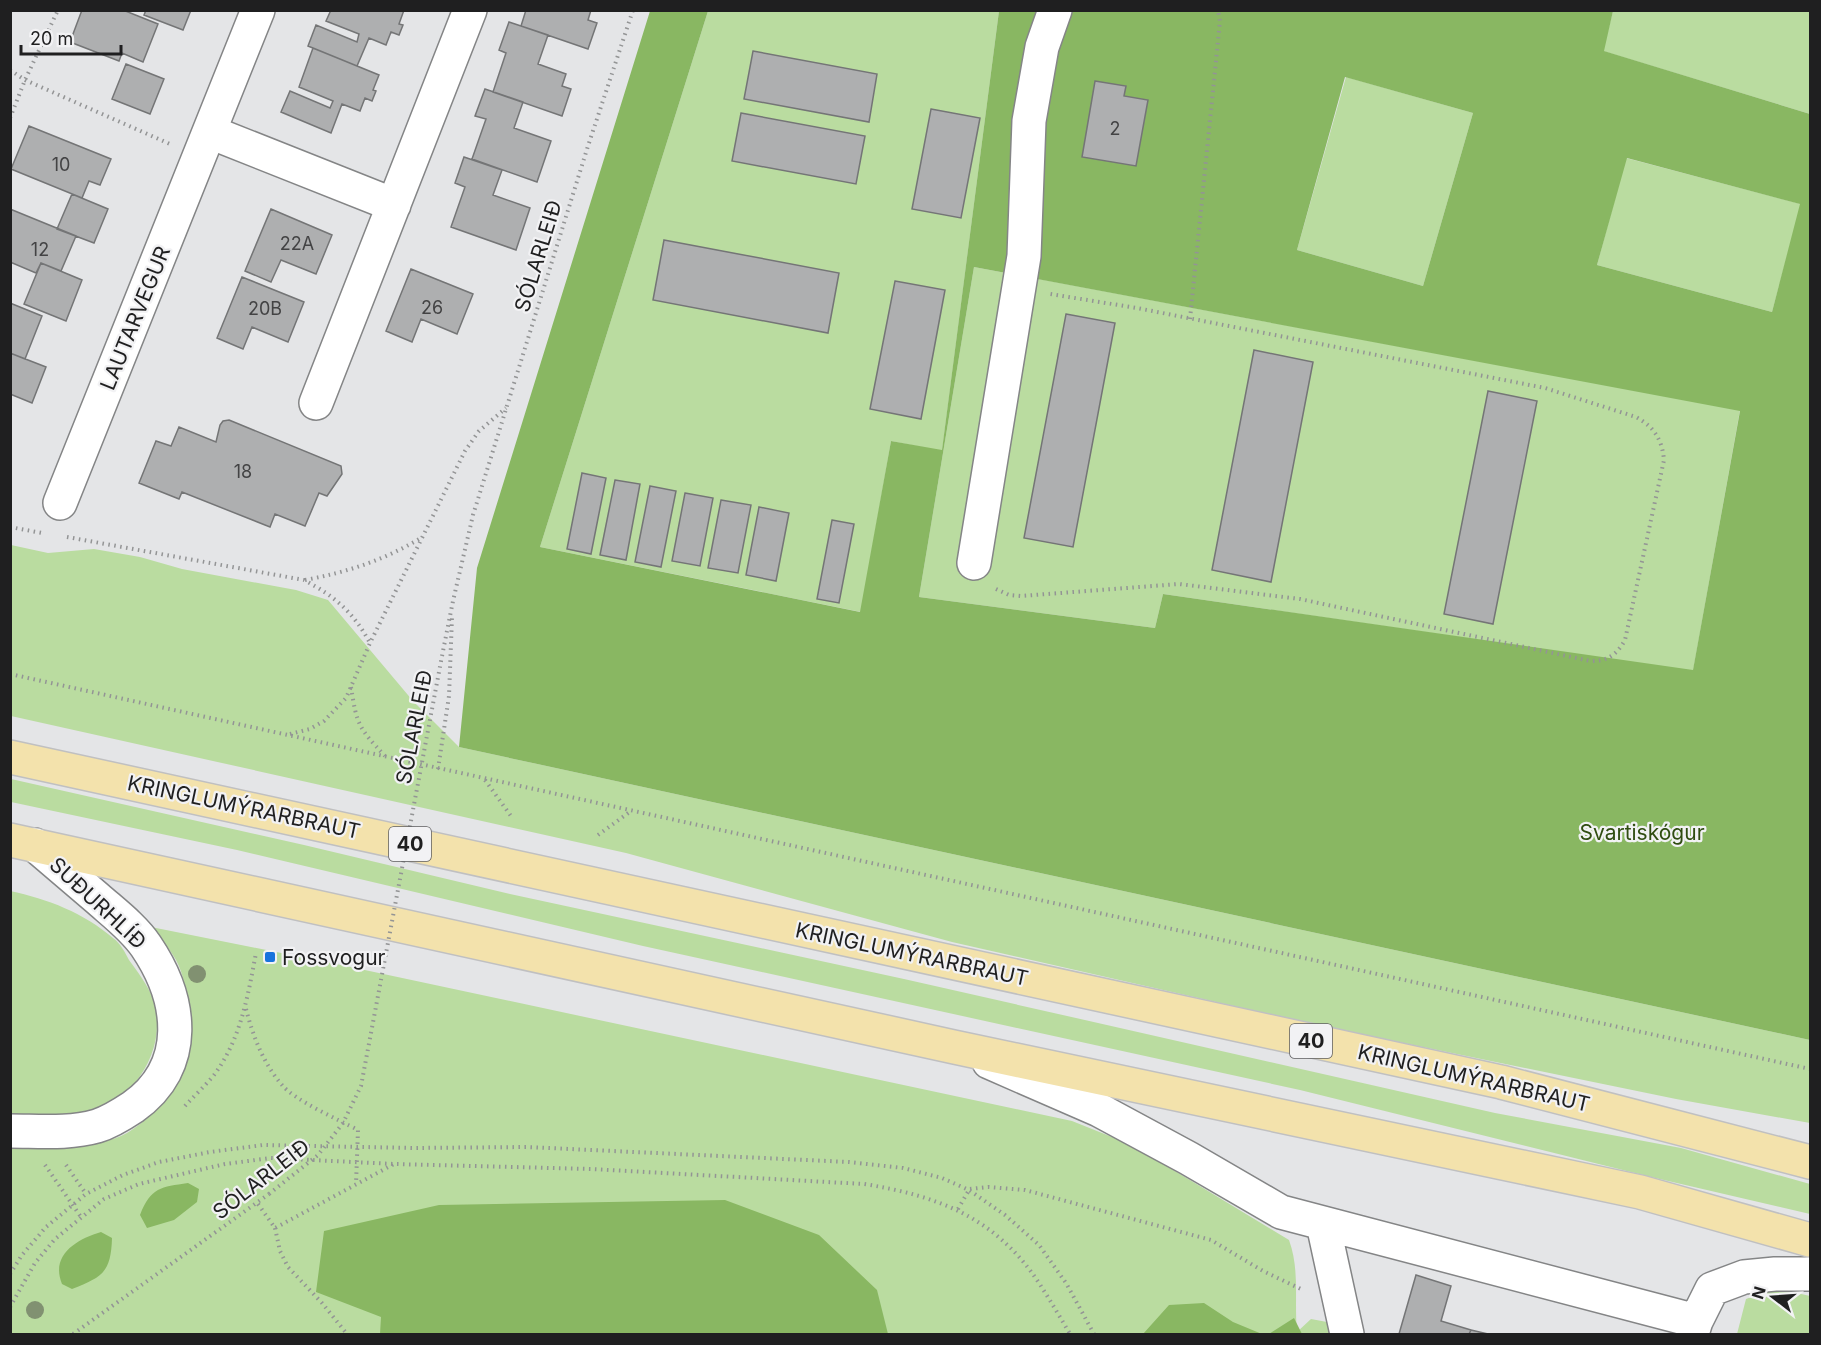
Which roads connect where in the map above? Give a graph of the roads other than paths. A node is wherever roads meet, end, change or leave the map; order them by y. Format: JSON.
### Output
{"nodes":[{"id":1,"x":258,"y":10,"type":"edge"},
{"id":2,"x":470,"y":10,"type":"edge"},
{"id":3,"x":1055,"y":10,"type":"edge"},
{"id":4,"x":205,"y":145,"type":"junction"},
{"id":5,"x":394,"y":205,"type":"junction"},
{"id":6,"x":316,"y":403,"type":"dead end"},
{"id":7,"x":60,"y":503,"type":"dead end"},
{"id":8,"x":974,"y":563,"type":"road end"},
{"id":9,"x":10,"y":757,"type":"edge"},
{"id":10,"x":23,"y":843,"type":"edge"},
{"id":11,"x":954,"y":1047,"type":"junction"},
{"id":12,"x":10,"y":1131,"type":"edge"},
{"id":13,"x":1810,"y":1162,"type":"edge"},
{"id":14,"x":1323,"y":1224,"type":"junction"},
{"id":15,"x":1810,"y":1240,"type":"edge"},
{"id":16,"x":1810,"y":1274,"type":"edge"},
{"id":17,"x":1694,"y":1328,"type":"edge"},
{"id":18,"x":1347,"y":1335,"type":"edge"}],
"edges":[{"from":1,"to":4,"type":"street","name":"LAUTARVEGUR"},
{"from":2,"to":5,"type":"street"},
{"from":3,"to":8,"type":"street"},
{"from":4,"to":5,"type":"street"},
{"from":4,"to":7,"type":"street","name":"LAUTARVEGUR"},
{"from":5,"to":6,"type":"street"},
{"from":9,"to":13,"type":"main road","name":"KRINGLUMÝRARBRAUT","number":"40"},
{"from":10,"to":11,"type":"main road"},
{"from":10,"to":12,"type":"street","name":"SUÐURHLÍÐ"},
{"from":11,"to":14,"type":"street"},
{"from":11,"to":15,"type":"main road"},
{"from":14,"to":17,"type":"street"},
{"from":14,"to":18,"type":"street"},
{"from":16,"to":17,"type":"street"}]}
